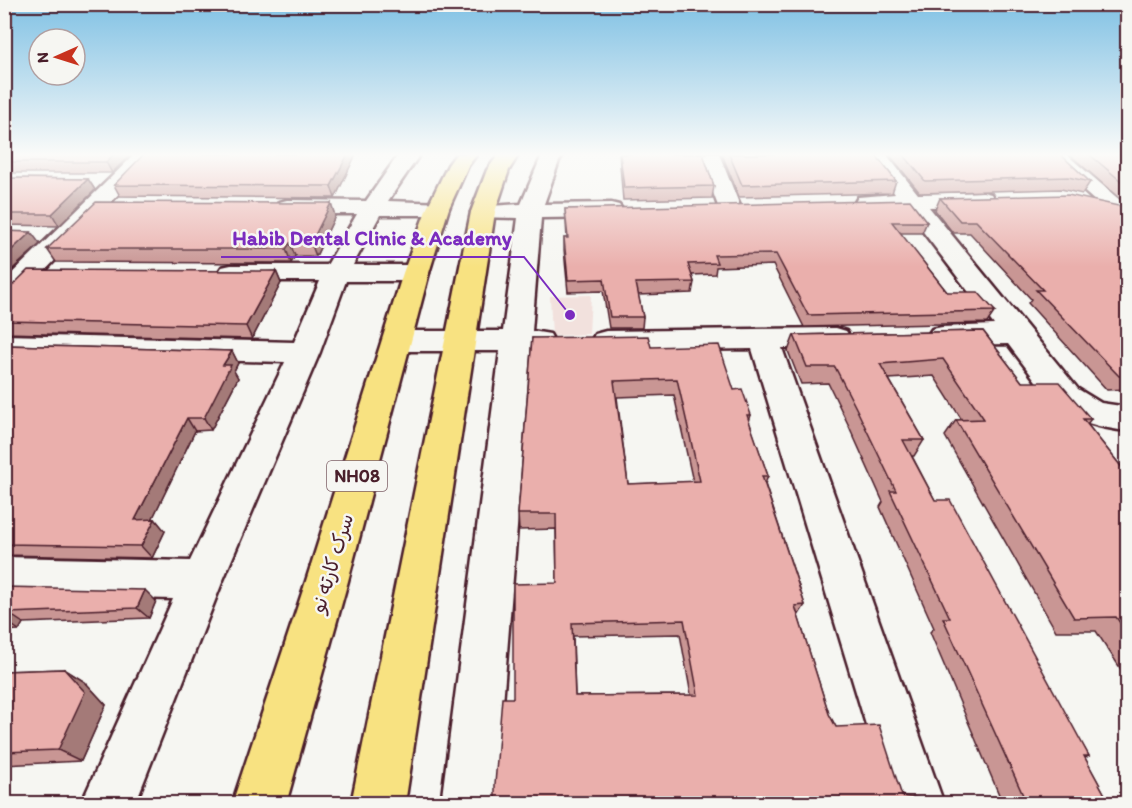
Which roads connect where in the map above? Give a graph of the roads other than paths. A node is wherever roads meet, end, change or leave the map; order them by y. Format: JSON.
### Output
{"nodes":[{"id":1,"x":109,"y":192,"type":"edge"},
{"id":2,"x":383,"y":192,"type":"edge"},
{"id":3,"x":446,"y":192,"type":"edge"},
{"id":4,"x":490,"y":192,"type":"edge"},
{"id":5,"x":537,"y":192,"type":"edge"},
{"id":6,"x":732,"y":192,"type":"edge"},
{"id":7,"x":903,"y":192,"type":"edge"},
{"id":8,"x":1096,"y":192,"type":"edge"},
{"id":9,"x":1003,"y":199,"type":"edge"},
{"id":10,"x":910,"y":201,"type":"junction"},
{"id":11,"x":1072,"y":201,"type":"edge"},
{"id":12,"x":842,"y":203,"type":"edge"},
{"id":13,"x":264,"y":207,"type":"edge"},
{"id":14,"x":705,"y":207,"type":"edge"},
{"id":15,"x":372,"y":208,"type":"junction"},
{"id":16,"x":438,"y":208,"type":"junction"},
{"id":17,"x":635,"y":209,"type":"edge"},
{"id":18,"x":483,"y":212,"type":"junction"},
{"id":19,"x":530,"y":212,"type":"junction"},
{"id":20,"x":1123,"y":215,"type":"edge"},
{"id":21,"x":35,"y":234,"type":"dead end"},
{"id":22,"x":66,"y":235,"type":"junction"},
{"id":23,"x":31,"y":272,"type":"junction"},
{"id":24,"x":66,"y":272,"type":"edge"},
{"id":25,"x":207,"y":273,"type":"edge"},
{"id":26,"x":336,"y":273,"type":"junction"},
{"id":27,"x":416,"y":273,"type":"junction"},
{"id":28,"x":5,"y":296,"type":"edge"},
{"id":29,"x":1015,"y":334,"type":"junction"},
{"id":30,"x":919,"y":336,"type":"edge"},
{"id":31,"x":860,"y":338,"type":"edge"},
{"id":32,"x":764,"y":340,"type":"junction"},
{"id":33,"x":397,"y":341,"type":"junction"},
{"id":34,"x":460,"y":342,"type":"junction"},
{"id":35,"x":516,"y":342,"type":"junction"},
{"id":36,"x":4,"y":345,"type":"edge"},
{"id":37,"x":305,"y":352,"type":"junction"},
{"id":38,"x":1128,"y":419,"type":"edge"},
{"id":39,"x":4,"y":576,"type":"edge"},
{"id":40,"x":202,"y":580,"type":"junction"},
{"id":41,"x":108,"y":804,"type":"edge"},
{"id":42,"x":259,"y":804,"type":"edge"},
{"id":43,"x":378,"y":804,"type":"edge"},
{"id":44,"x":468,"y":804,"type":"edge"},
{"id":45,"x":917,"y":804,"type":"edge"}],
"edges":[{"from":1,"to":22,"type":"street"},
{"from":2,"to":15,"type":"street"},
{"from":3,"to":16,"type":"highway","name":"سرک کارته نو","number":"NH08"},
{"from":4,"to":18,"type":"highway"},
{"from":5,"to":19,"type":"street"},
{"from":6,"to":14,"type":"street"},
{"from":7,"to":10,"type":"street"},
{"from":8,"to":20,"type":"street"},
{"from":9,"to":10,"type":"street"},
{"from":10,"to":12,"type":"street"},
{"from":10,"to":29,"type":"street"},
{"from":11,"to":20,"type":"street"},
{"from":13,"to":15,"type":"street"},
{"from":15,"to":16,"type":"street"},
{"from":15,"to":26,"type":"street"},
{"from":16,"to":27,"type":"highway","name":"سرک کارته نو","number":"NH08"},
{"from":17,"to":19,"type":"street"},
{"from":18,"to":19,"type":"street"},
{"from":18,"to":34,"type":"highway"},
{"from":19,"to":35,"type":"street"},
{"from":21,"to":22,"type":"street"},
{"from":22,"to":23,"type":"street"},
{"from":23,"to":24,"type":"street"},
{"from":23,"to":28,"type":"street"},
{"from":25,"to":26,"type":"street"},
{"from":26,"to":27,"type":"street"},
{"from":26,"to":37,"type":"street"},
{"from":27,"to":33,"type":"highway","name":"سرک کارته نو","number":"NH08"},
{"from":29,"to":30,"type":"street"},
{"from":29,"to":38,"type":"street"},
{"from":31,"to":32,"type":"street"},
{"from":32,"to":35,"type":"street"},
{"from":32,"to":45,"type":"street"},
{"from":33,"to":34,"type":"street"},
{"from":33,"to":42,"type":"highway","name":"سرک کارته نو","number":"NH08"},
{"from":34,"to":35,"type":"street"},
{"from":34,"to":43,"type":"highway"},
{"from":35,"to":44,"type":"street"},
{"from":36,"to":37,"type":"street"},
{"from":37,"to":40,"type":"street"},
{"from":39,"to":40,"type":"street"},
{"from":40,"to":41,"type":"street"}]}
